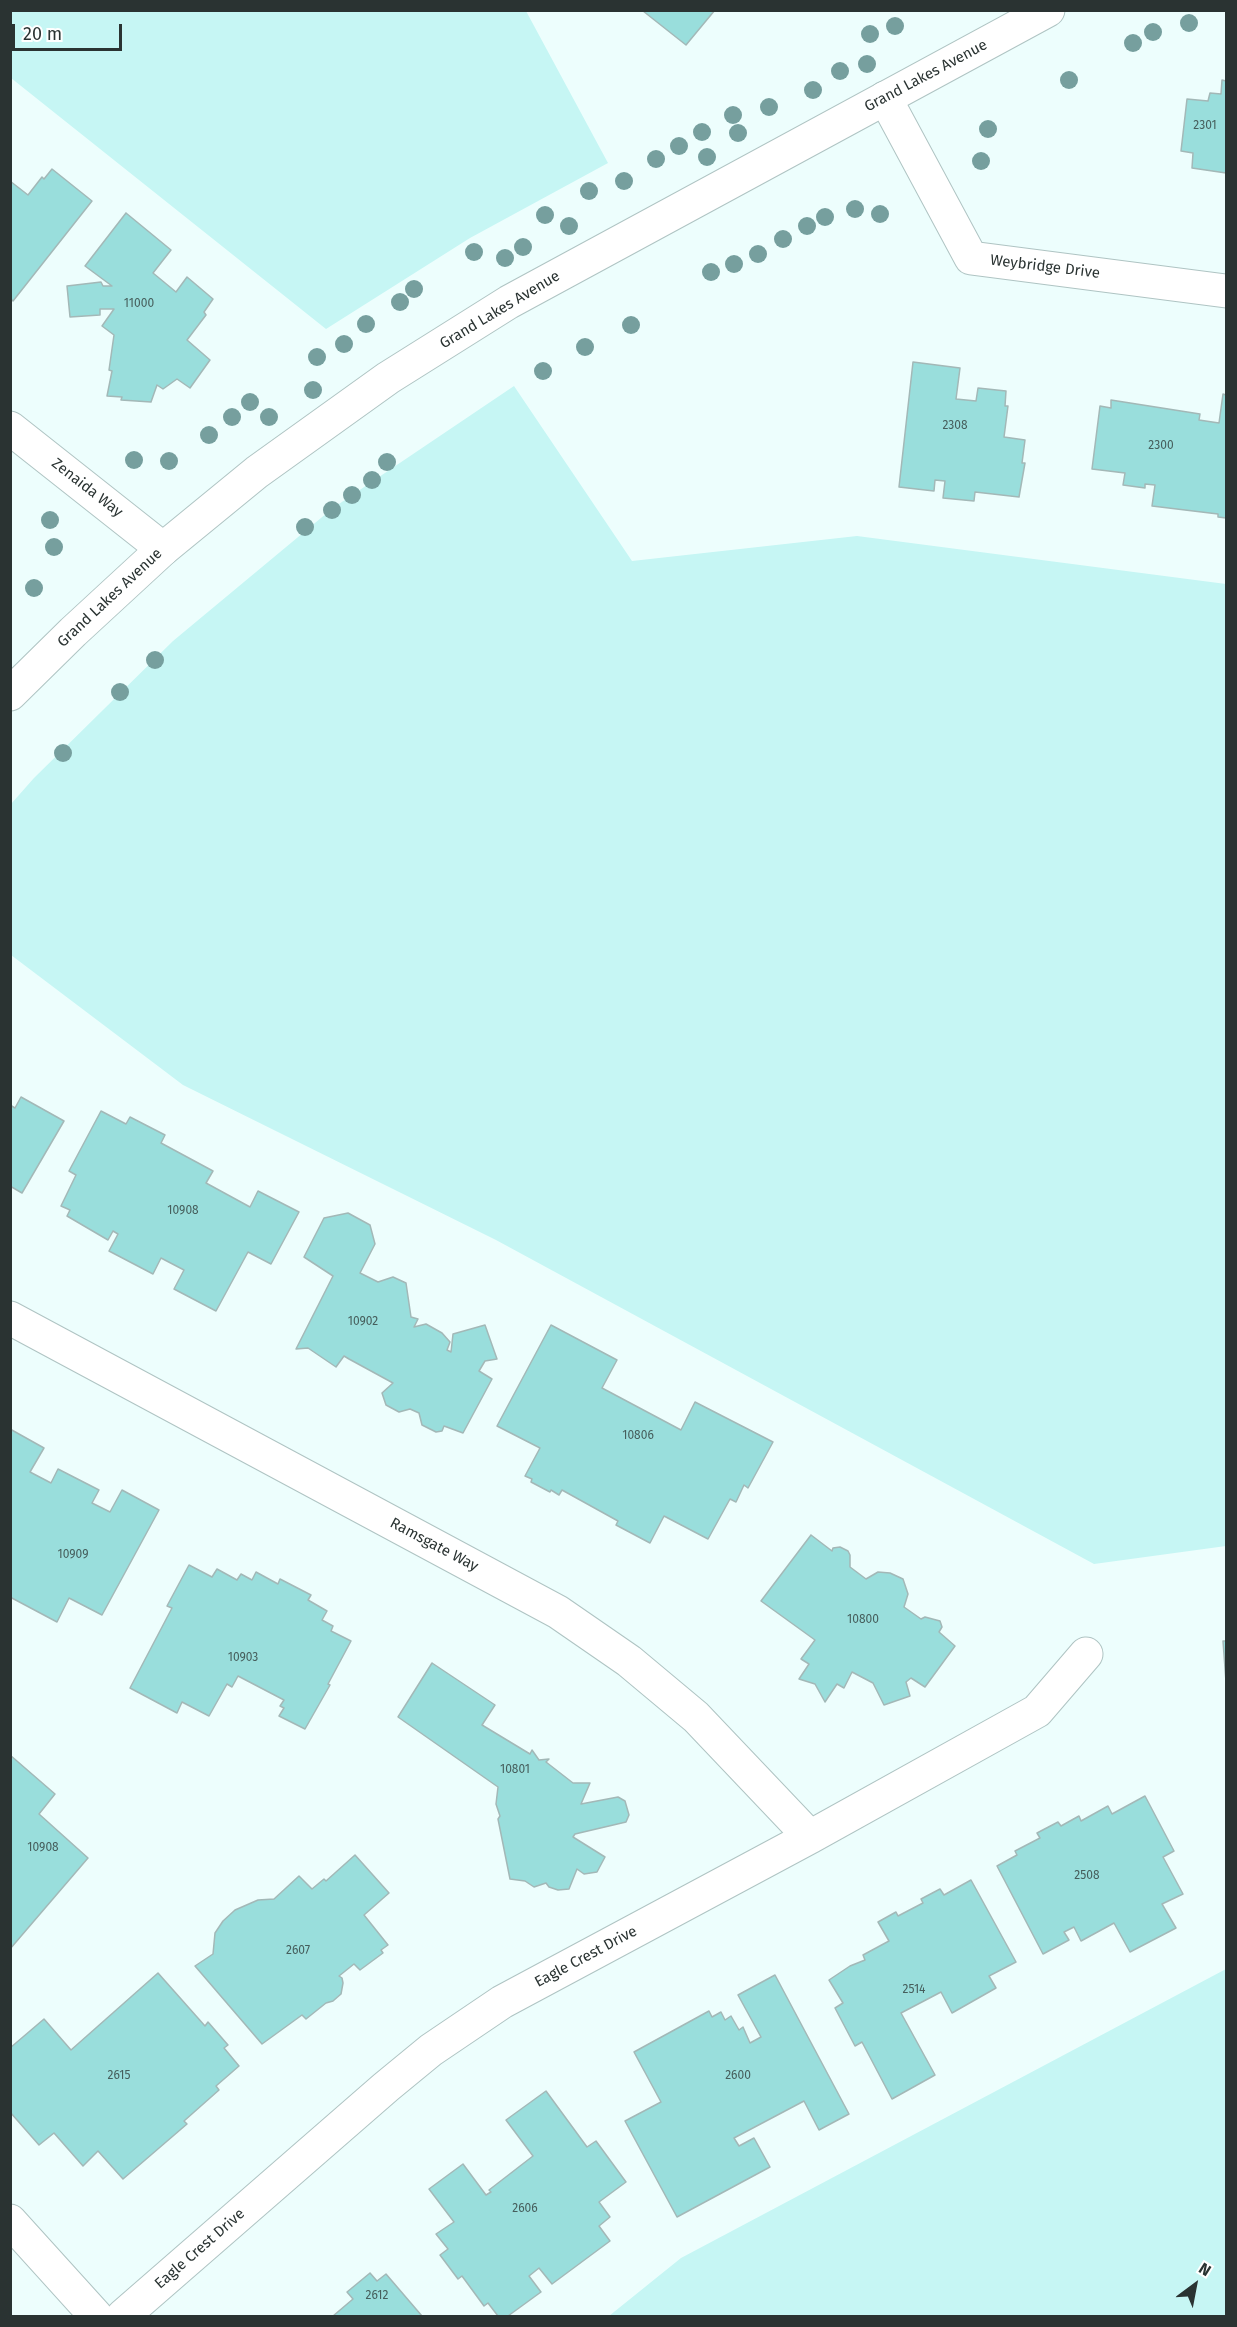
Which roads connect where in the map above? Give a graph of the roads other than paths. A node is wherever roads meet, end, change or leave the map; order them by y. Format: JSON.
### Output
{"nodes":[{"id":1,"x":1048,"y":10,"type":"edge"},
{"id":2,"x":885,"y":98,"type":"junction"},
{"id":3,"x":1227,"y":291,"type":"edge"},
{"id":4,"x":10,"y":428,"type":"edge"},
{"id":5,"x":163,"y":549,"type":"junction"},
{"id":6,"x":10,"y":694,"type":"edge"},
{"id":7,"x":10,"y":1318,"type":"edge"},
{"id":8,"x":1086,"y":1653,"type":"dead end"},
{"id":9,"x":810,"y":1837,"type":"junction"},
{"id":10,"x":10,"y":2221,"type":"edge"},
{"id":11,"x":96,"y":2316,"type":"edge"},
{"id":12,"x":123,"y":2316,"type":"edge"}],
"edges":[{"from":1,"to":2,"type":"street","name":"Grand Lakes Avenue"},
{"from":2,"to":3,"type":"street","name":"Weybridge Drive"},
{"from":2,"to":5,"type":"street","name":"Grand Lakes Avenue"},
{"from":4,"to":5,"type":"street","name":"Zenaida Way"},
{"from":5,"to":6,"type":"street","name":"Grand Lakes Avenue"},
{"from":7,"to":9,"type":"street","name":"Ramsgate Way"},
{"from":8,"to":9,"type":"street","name":"Eagle Crest Drive"},
{"from":9,"to":12,"type":"street","name":"Eagle Crest Drive"},
{"from":10,"to":11,"type":"street"}]}
